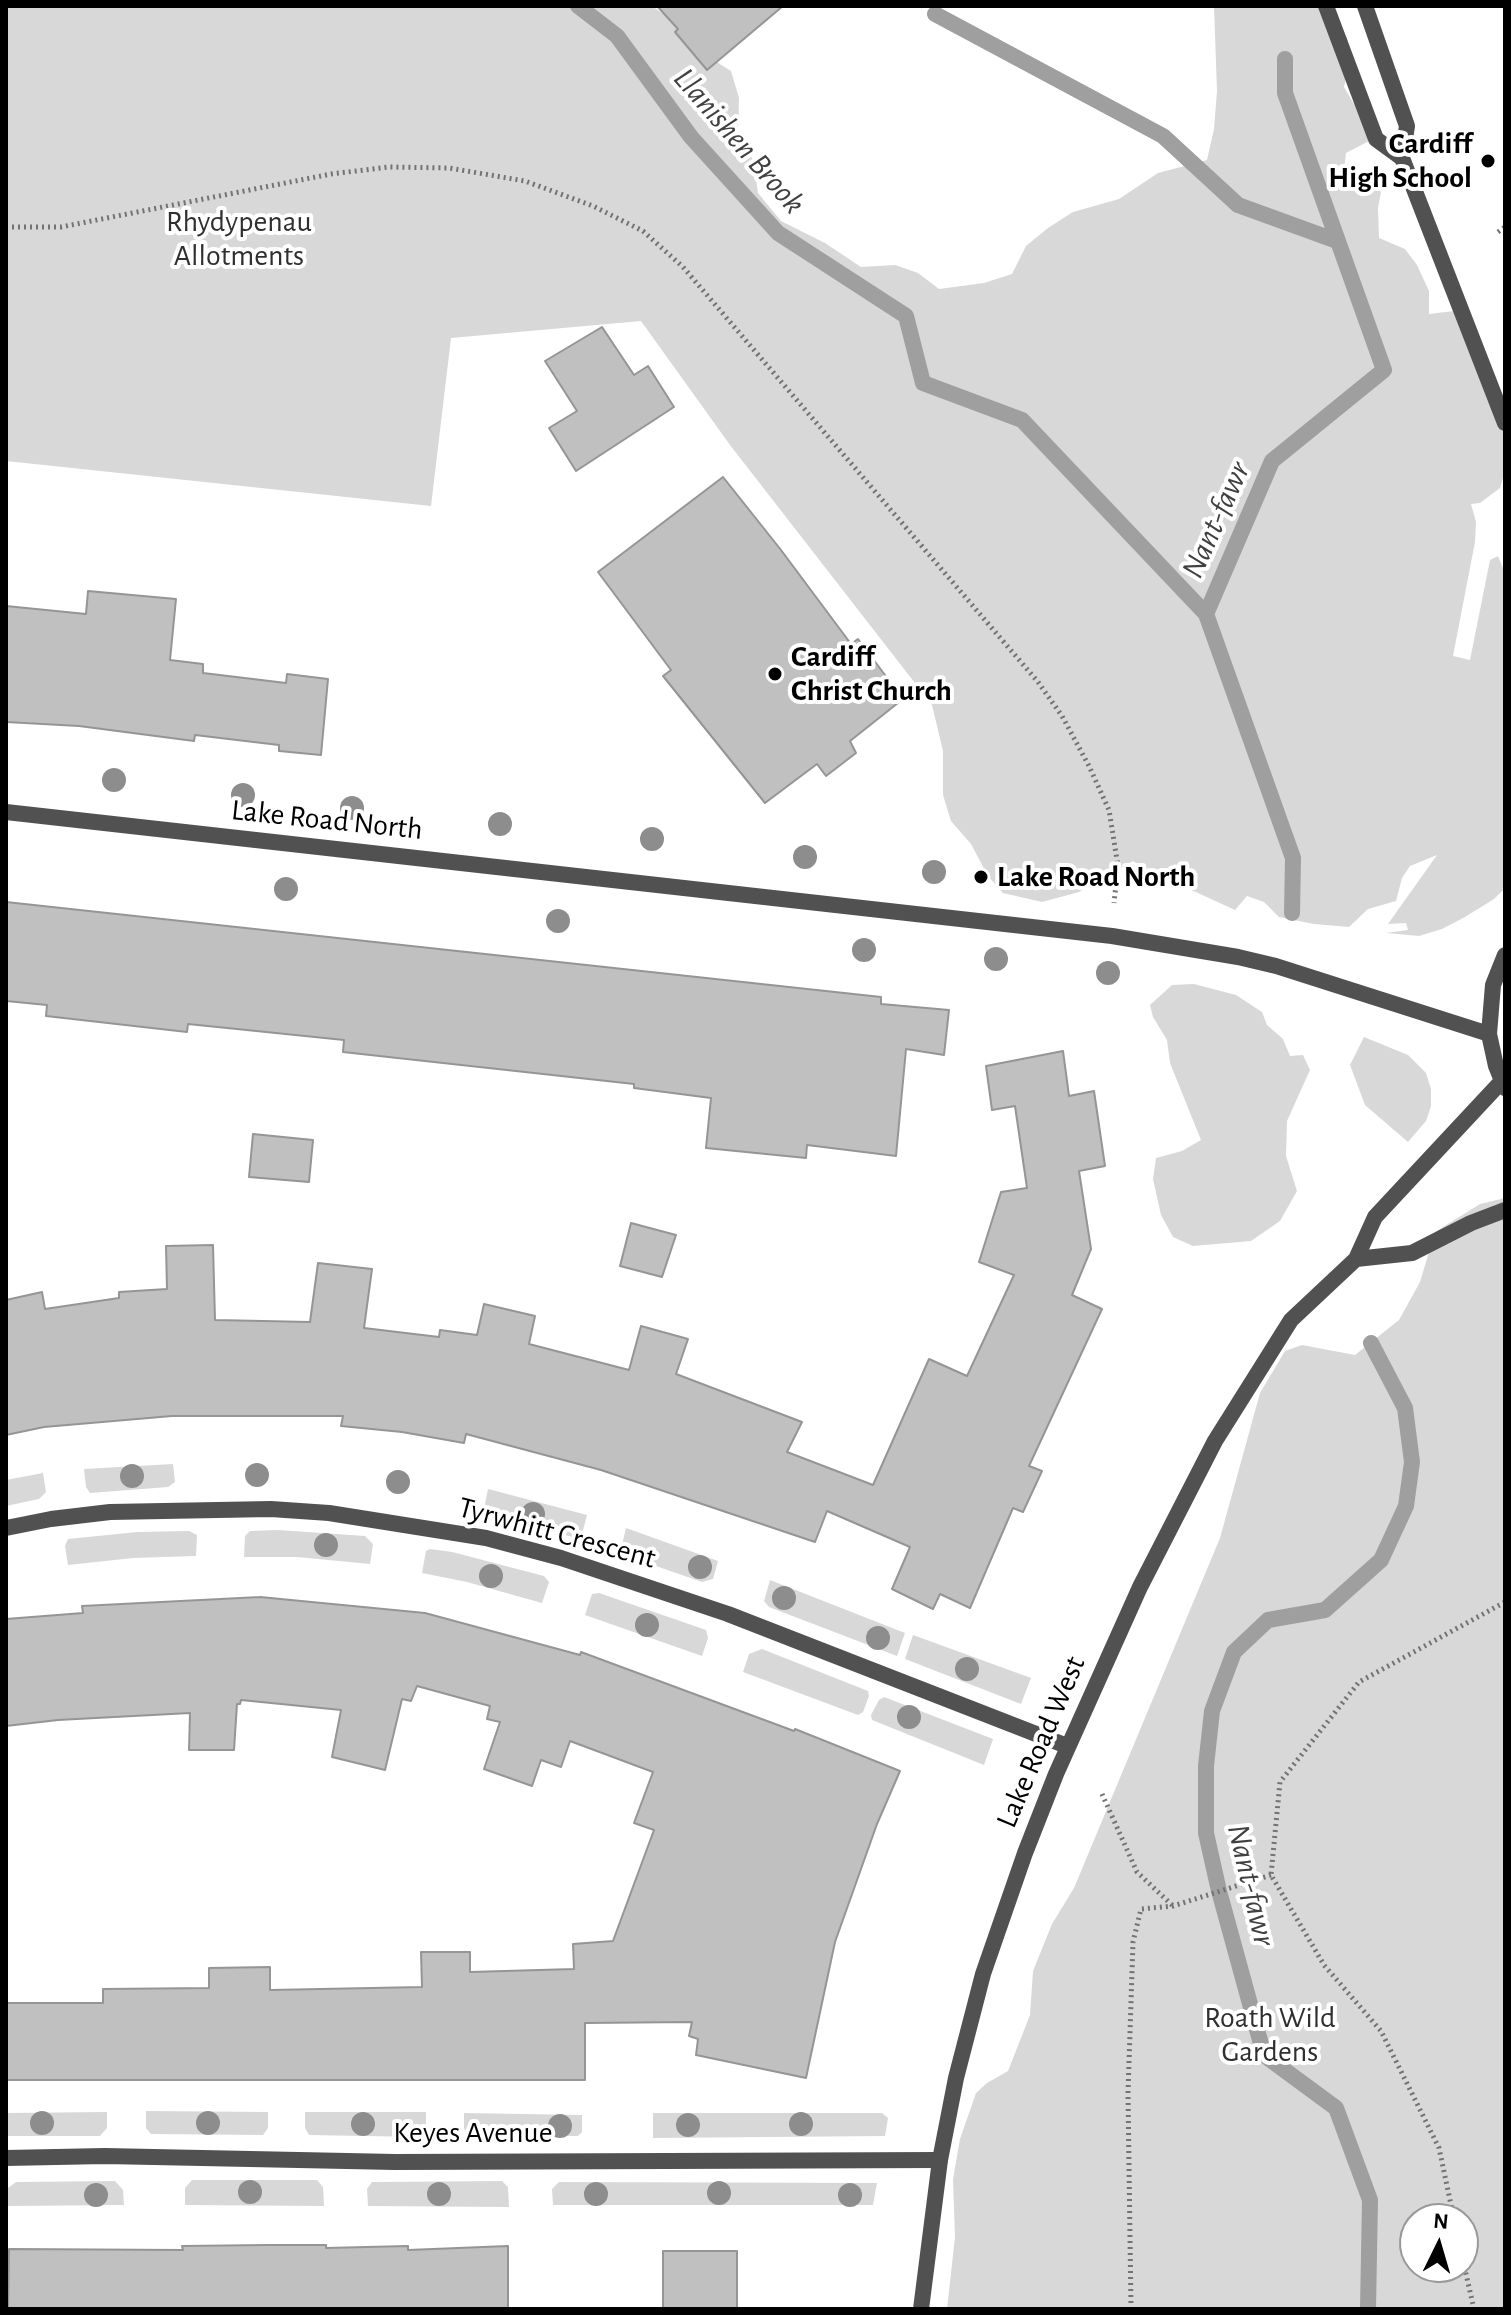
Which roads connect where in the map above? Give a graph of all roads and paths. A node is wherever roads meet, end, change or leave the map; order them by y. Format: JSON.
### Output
{"nodes":[{"id":1,"x":1326,"y":6,"type":"edge"},
{"id":2,"x":1365,"y":6,"type":"edge"},
{"id":3,"x":1402,"y":158,"type":"junction"},
{"id":4,"x":6,"y":227,"type":"edge"},
{"id":5,"x":1505,"y":227,"type":"edge"},
{"id":6,"x":1498,"y":232,"type":"dead end"},
{"id":7,"x":1505,"y":423,"type":"edge"},
{"id":8,"x":6,"y":812,"type":"edge"},
{"id":9,"x":1112,"y":936,"type":"junction"},
{"id":10,"x":1505,"y":955,"type":"edge"},
{"id":11,"x":1489,"y":1034,"type":"junction"},
{"id":12,"x":1503,"y":1085,"type":"edge"},
{"id":13,"x":1505,"y":1210,"type":"edge"},
{"id":14,"x":1356,"y":1259,"type":"junction"},
{"id":15,"x":6,"y":1528,"type":"edge"},
{"id":16,"x":1505,"y":1602,"type":"edge"},
{"id":17,"x":1067,"y":1746,"type":"junction"},
{"id":18,"x":1102,"y":1794,"type":"dead end"},
{"id":19,"x":1271,"y":1875,"type":"junction"},
{"id":20,"x":1173,"y":1906,"type":"junction"},
{"id":21,"x":6,"y":2158,"type":"edge"},
{"id":22,"x":940,"y":2160,"type":"junction"},
{"id":23,"x":1451,"y":2203,"type":"edge"},
{"id":24,"x":1468,"y":2283,"type":"edge"},
{"id":25,"x":921,"y":2309,"type":"edge"},
{"id":26,"x":1131,"y":2309,"type":"edge"},
{"id":27,"x":1474,"y":2309,"type":"edge"}],
"edges":[{"from":1,"to":3,"type":"street"},
{"from":2,"to":3,"type":"street"},
{"from":3,"to":7,"type":"street"},
{"from":4,"to":9,"type":"path"},
{"from":5,"to":6,"type":"path"},
{"from":8,"to":9,"type":"street","name":"Lake Road North"},
{"from":9,"to":11,"type":"street","name":"Lake Road North"},
{"from":10,"to":11,"type":"street"},
{"from":11,"to":12,"type":"street"},
{"from":12,"to":14,"type":"street","name":"Lake Road West"},
{"from":13,"to":14,"type":"street"},
{"from":14,"to":17,"type":"street","name":"Lake Road West"},
{"from":15,"to":17,"type":"street","name":"Tyrwhitt Crescent"},
{"from":16,"to":19,"type":"path"},
{"from":17,"to":22,"type":"street","name":"Lake Road West"},
{"from":18,"to":20,"type":"path"},
{"from":19,"to":20,"type":"path"},
{"from":19,"to":23,"type":"path"},
{"from":20,"to":26,"type":"path"},
{"from":21,"to":22,"type":"street","name":"Keyes Avenue"},
{"from":22,"to":25,"type":"street","name":"Lake Road West"},
{"from":24,"to":27,"type":"path"}]}
